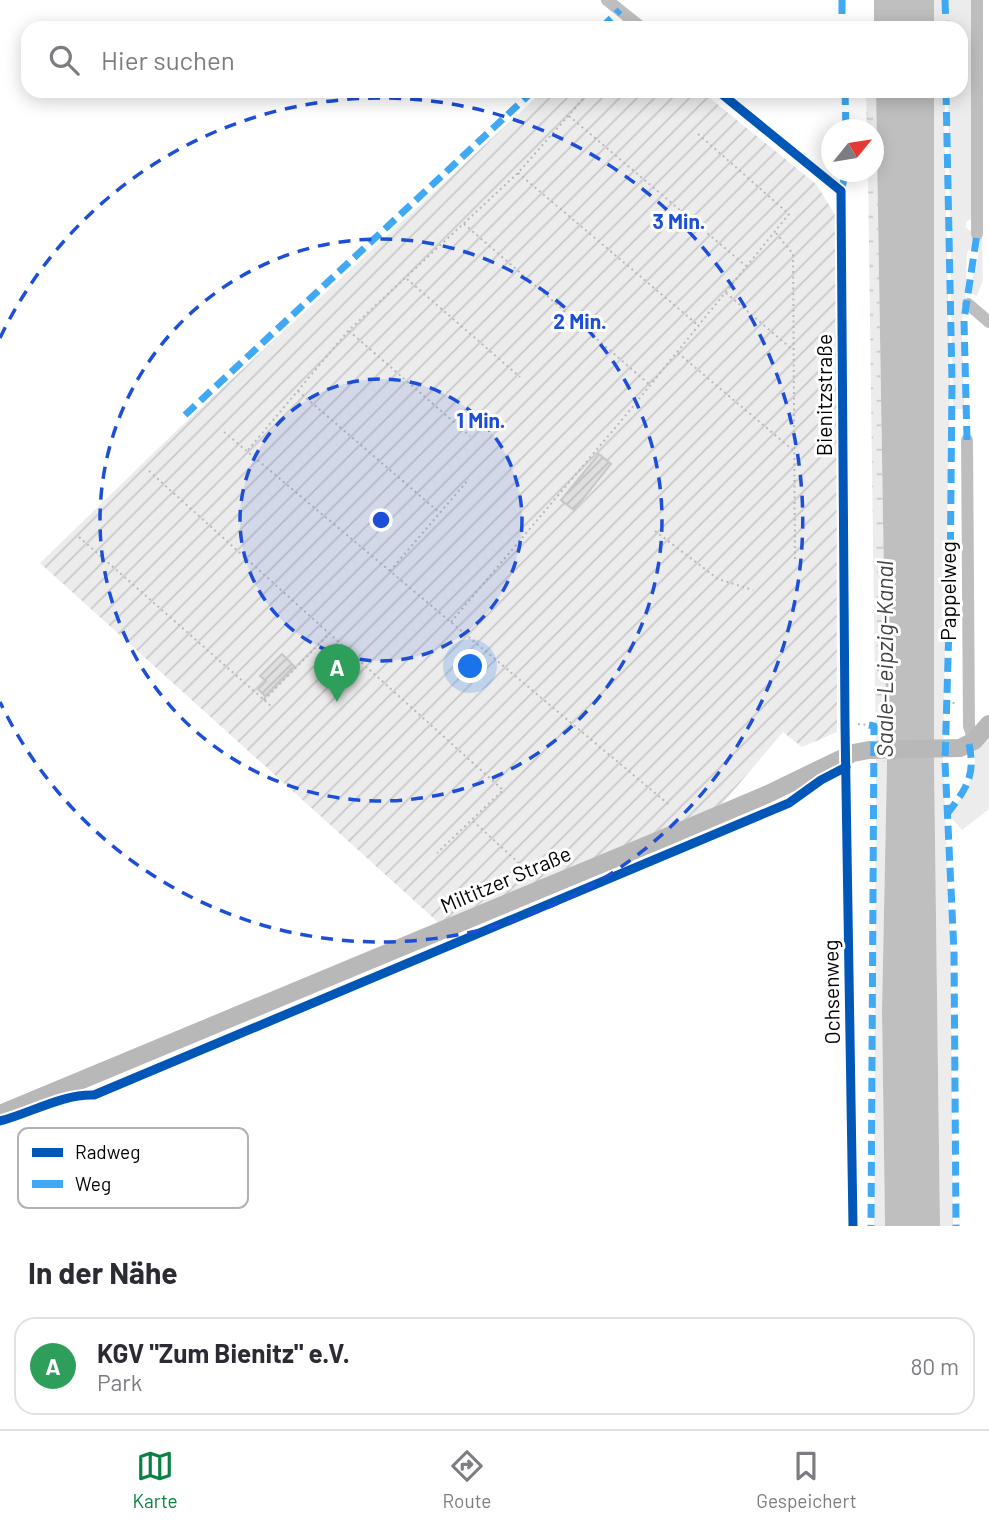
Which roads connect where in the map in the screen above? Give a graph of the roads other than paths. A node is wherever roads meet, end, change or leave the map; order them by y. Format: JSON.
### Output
{"nodes":[{"id":1,"x":607,"y":0,"type":"edge"},
{"id":2,"x":977,"y":0,"type":"edge"},
{"id":3,"x":633,"y":21,"type":"edge"},
{"id":4,"x":727,"y":98,"type":"edge"},
{"id":5,"x":983,"y":123,"type":"edge"},
{"id":6,"x":977,"y":234,"type":"dead end"},
{"id":7,"x":968,"y":304,"type":"dead end"},
{"id":8,"x":989,"y":322,"type":"edge"},
{"id":9,"x":967,"y":440,"type":"dead end"},
{"id":10,"x":989,"y":724,"type":"edge"},
{"id":11,"x":974,"y":741,"type":"junction"},
{"id":12,"x":846,"y":757,"type":"junction"},
{"id":13,"x":39,"y":1100,"type":"junction"},
{"id":14,"x":0,"y":1105,"type":"edge"},
{"id":15,"x":0,"y":1114,"type":"edge"},
{"id":16,"x":853,"y":1226,"type":"edge"}],
"edges":[{"from":1,"to":3,"type":"street"},
{"from":2,"to":5,"type":"street"},
{"from":4,"to":12,"type":"street","name":"Bienitzstraße"},
{"from":5,"to":6,"type":"street"},
{"from":7,"to":8,"type":"street"},
{"from":9,"to":11,"type":"street","name":"Pappelweg"},
{"from":10,"to":11,"type":"street"},
{"from":11,"to":12,"type":"street","name":"Miltitzer Straße"},
{"from":12,"to":13,"type":"street","name":"Miltitzer Straße"},
{"from":12,"to":16,"type":"street","name":"Ochsenweg"},
{"from":13,"to":14,"type":"street","name":"Miltitzer Straße"},
{"from":13,"to":15,"type":"street","name":"Miltitzer Straße"}]}
